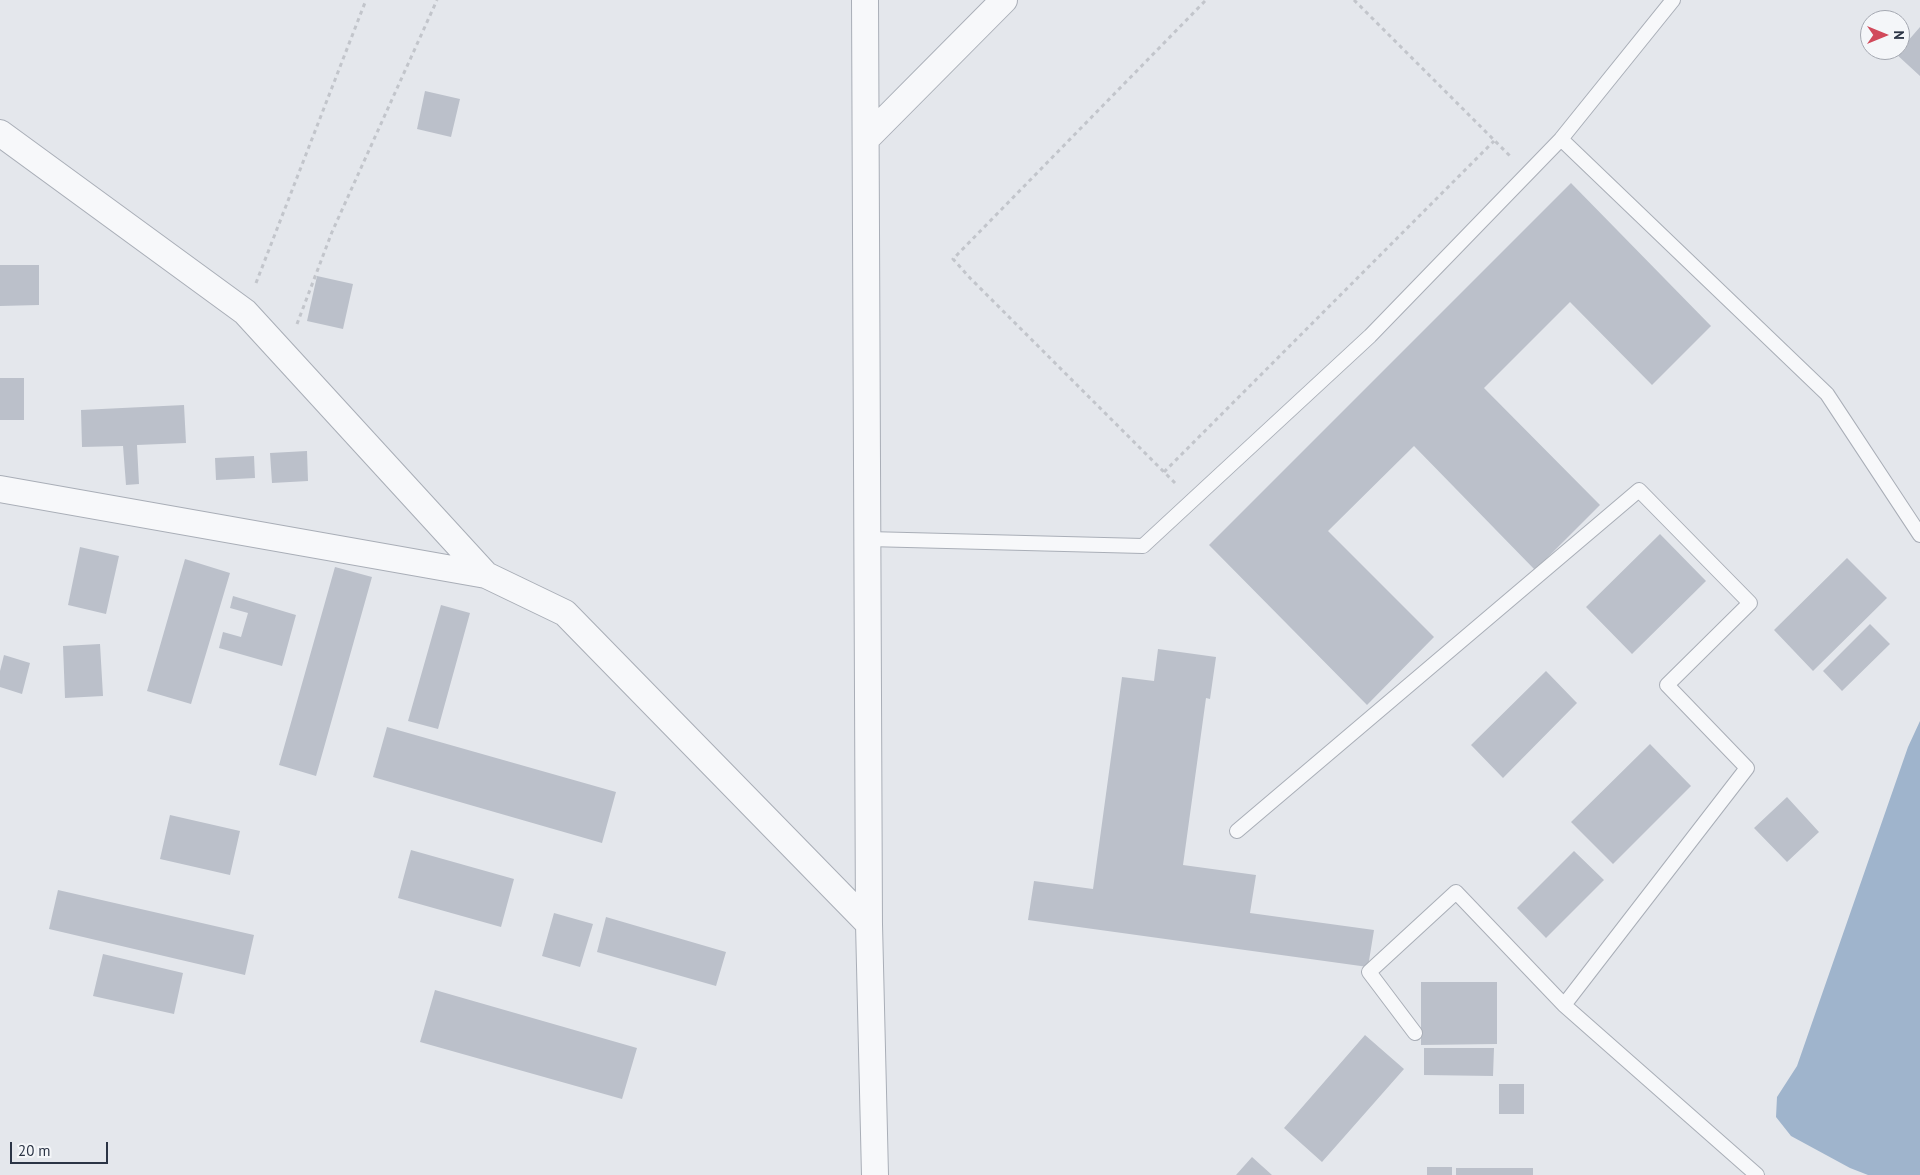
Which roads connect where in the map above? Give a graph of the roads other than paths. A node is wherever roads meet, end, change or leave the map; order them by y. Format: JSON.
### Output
{"nodes":[{"id":1,"x":865,"y":0,"type":"edge"},
{"id":2,"x":1004,"y":0,"type":"edge"},
{"id":3,"x":1673,"y":0,"type":"edge"},
{"id":4,"x":0,"y":133,"type":"edge"},
{"id":5,"x":866,"y":139,"type":"junction"},
{"id":6,"x":1561,"y":139,"type":"junction"},
{"id":7,"x":0,"y":489,"type":"edge"},
{"id":8,"x":1920,"y":535,"type":"edge"},
{"id":9,"x":868,"y":539,"type":"junction"},
{"id":10,"x":486,"y":574,"type":"junction"},
{"id":11,"x":1237,"y":831,"type":"dead end"},
{"id":12,"x":869,"y":924,"type":"junction"},
{"id":13,"x":1564,"y":1005,"type":"junction"},
{"id":14,"x":1415,"y":1033,"type":"dead end"},
{"id":15,"x":875,"y":1175,"type":"edge"},
{"id":16,"x":1757,"y":1175,"type":"edge"}],
"edges":[{"from":1,"to":5,"type":"street"},
{"from":2,"to":5,"type":"street"},
{"from":3,"to":6,"type":"lane"},
{"from":4,"to":10,"type":"street"},
{"from":5,"to":9,"type":"street"},
{"from":6,"to":8,"type":"lane"},
{"from":6,"to":9,"type":"lane"},
{"from":7,"to":10,"type":"street"},
{"from":9,"to":12,"type":"street"},
{"from":10,"to":12,"type":"street"},
{"from":11,"to":13,"type":"lane"},
{"from":12,"to":15,"type":"street"},
{"from":13,"to":14,"type":"lane"},
{"from":13,"to":16,"type":"lane"}]}
